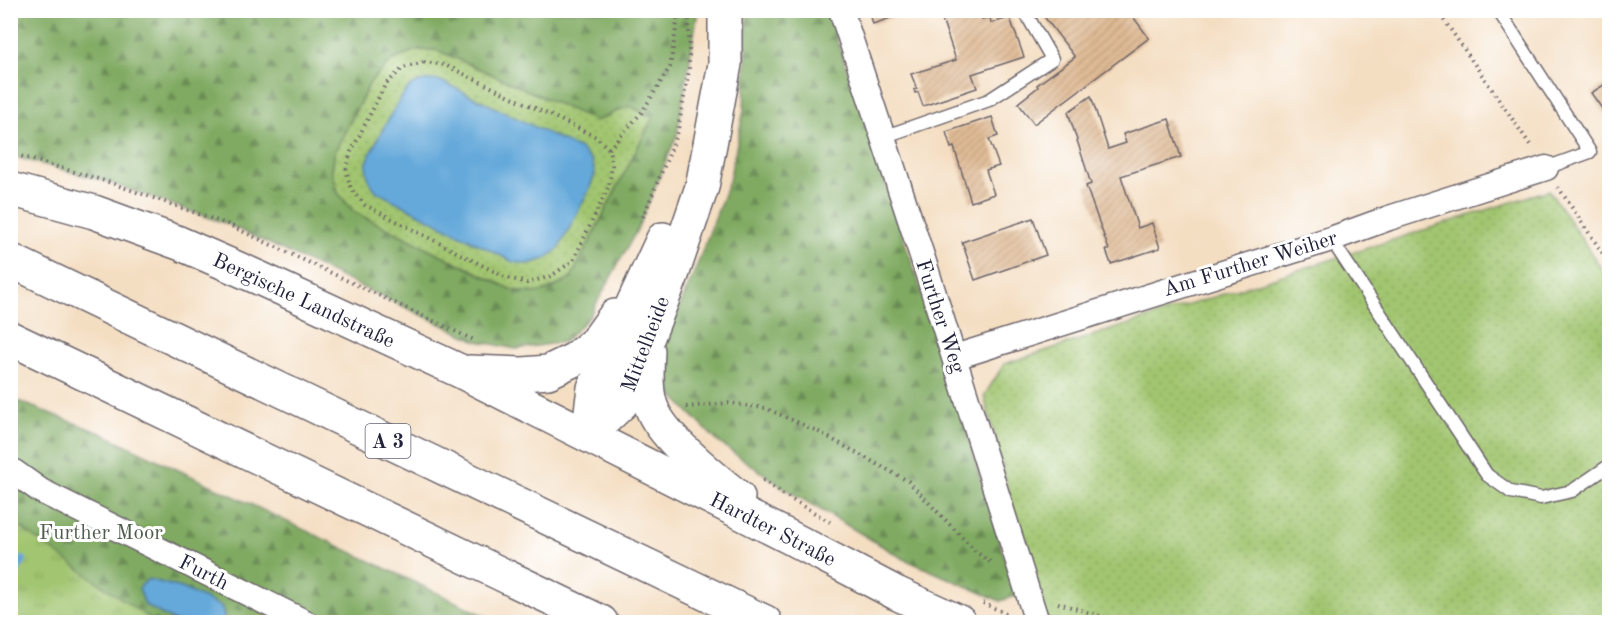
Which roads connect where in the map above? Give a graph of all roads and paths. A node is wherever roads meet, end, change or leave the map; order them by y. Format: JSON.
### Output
{"nodes":[{"id":1,"x":679,"y":10,"type":"edge"},
{"id":2,"x":689,"y":10,"type":"edge"},
{"id":3,"x":725,"y":10,"type":"edge"},
{"id":4,"x":841,"y":10,"type":"edge"},
{"id":5,"x":1024,"y":10,"type":"edge"},
{"id":6,"x":1437,"y":10,"type":"edge"},
{"id":7,"x":1498,"y":10,"type":"edge"},
{"id":8,"x":715,"y":123,"type":"junction"},
{"id":9,"x":883,"y":137,"type":"junction"},
{"id":10,"x":609,"y":149,"type":"junction"},
{"id":11,"x":10,"y":153,"type":"edge"},
{"id":12,"x":1546,"y":168,"type":"junction"},
{"id":13,"x":10,"y":189,"type":"edge"},
{"id":14,"x":642,"y":218,"type":"dead end"},
{"id":15,"x":1331,"y":239,"type":"junction"},
{"id":16,"x":655,"y":258,"type":"junction"},
{"id":17,"x":10,"y":260,"type":"edge"},
{"id":18,"x":1610,"y":264,"type":"edge"},
{"id":19,"x":648,"y":336,"type":"junction"},
{"id":20,"x":10,"y":338,"type":"edge"},
{"id":21,"x":477,"y":341,"type":"dead end"},
{"id":22,"x":955,"y":357,"type":"junction"},
{"id":23,"x":460,"y":371,"type":"junction"},
{"id":24,"x":652,"y":411,"type":"junction"},
{"id":25,"x":588,"y":435,"type":"junction"},
{"id":26,"x":1610,"y":465,"type":"edge"},
{"id":27,"x":10,"y":469,"type":"edge"},
{"id":28,"x":756,"y":476,"type":"dead end"},
{"id":29,"x":833,"y":524,"type":"dead end"},
{"id":30,"x":789,"y":537,"type":"junction"},
{"id":31,"x":1027,"y":588,"type":"junction"},
{"id":32,"x":966,"y":610,"type":"edge"},
{"id":33,"x":1026,"y":620,"type":"edge"},
{"id":34,"x":305,"y":622,"type":"edge"},
{"id":35,"x":601,"y":622,"type":"edge"},
{"id":36,"x":765,"y":622,"type":"edge"},
{"id":37,"x":1120,"y":622,"type":"edge"}],
"edges":[{"from":1,"to":10,"type":"path"},
{"from":2,"to":14,"type":"path"},
{"from":3,"to":8,"type":"main road","name":"Mittelheide"},
{"from":4,"to":9,"type":"street","name":"Further Weg"},
{"from":5,"to":9,"type":"lane"},
{"from":6,"to":12,"type":"path"},
{"from":7,"to":12,"type":"lane"},
{"from":8,"to":16,"type":"main road","name":"Mittelheide"},
{"from":8,"to":19,"type":"main road","name":"Mittelheide"},
{"from":9,"to":22,"type":"street","name":"Further Weg"},
{"from":10,"to":10,"type":"path"},
{"from":11,"to":21,"type":"path"},
{"from":12,"to":15,"type":"street","name":"Am Further Weiher"},
{"from":12,"to":18,"type":"path"},
{"from":13,"to":23,"type":"main road","name":"Bergische Landstraße"},
{"from":15,"to":22,"type":"street","name":"Am Further Weiher"},
{"from":15,"to":26,"type":"lane"},
{"from":16,"to":23,"type":"main road"},
{"from":16,"to":25,"type":"main road","name":"Mittelheide"},
{"from":17,"to":36,"type":"main road","number":"A 3"},
{"from":19,"to":24,"type":"main road"},
{"from":19,"to":25,"type":"main road","name":"Mittelheide"},
{"from":20,"to":35,"type":"main road"},
{"from":22,"to":31,"type":"street","name":"Further Weg"},
{"from":23,"to":25,"type":"main road","name":"Bergische Landstraße"},
{"from":24,"to":30,"type":"main road"},
{"from":24,"to":31,"type":"path"},
{"from":25,"to":30,"type":"main road","name":"Hardter Straße"},
{"from":27,"to":34,"type":"street","name":"Furth"},
{"from":28,"to":29,"type":"path"},
{"from":30,"to":32,"type":"main road","name":"Hardter Straße"},
{"from":31,"to":33,"type":"street","name":"Further Weg"},
{"from":31,"to":37,"type":"path"},
{"from":32,"to":33,"type":"path"}]}
